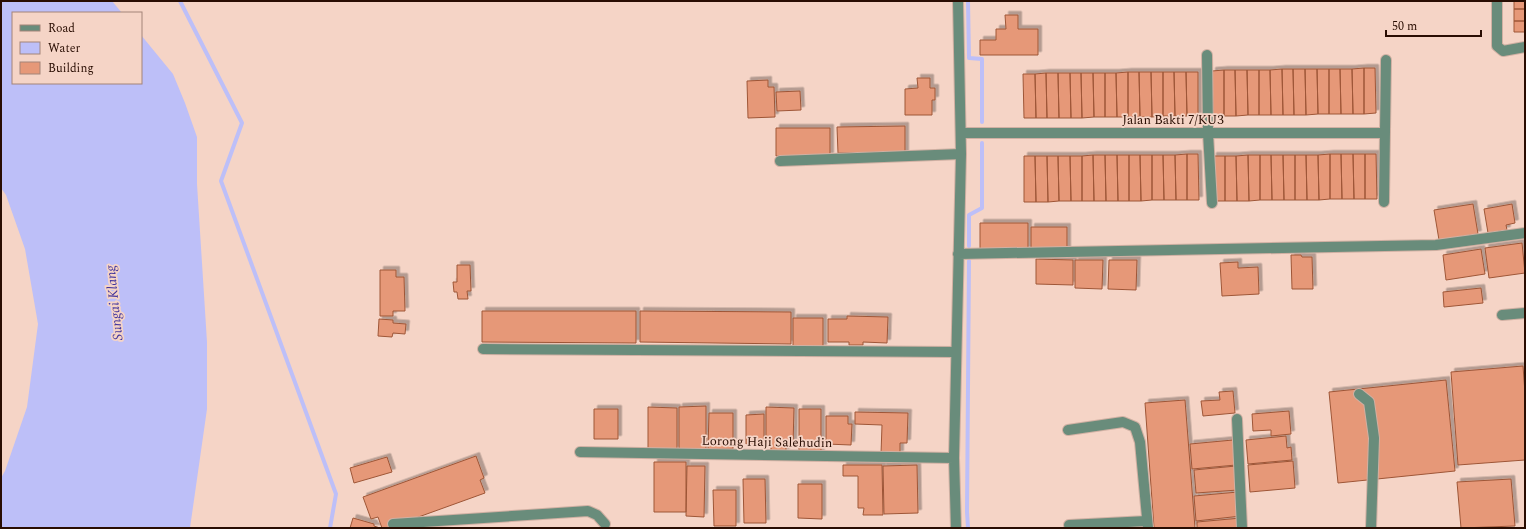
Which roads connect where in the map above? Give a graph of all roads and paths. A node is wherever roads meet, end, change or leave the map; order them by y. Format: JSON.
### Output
{"nodes":[{"id":1,"x":958,"y":1,"type":"edge"},
{"id":2,"x":1497,"y":1,"type":"edge"},
{"id":3,"x":1525,"y":47,"type":"edge"},
{"id":4,"x":1207,"y":55,"type":"dead end"},
{"id":5,"x":1386,"y":60,"type":"dead end"},
{"id":6,"x":961,"y":133,"type":"junction"},
{"id":7,"x":1208,"y":133,"type":"junction"},
{"id":8,"x":1385,"y":133,"type":"junction"},
{"id":9,"x":961,"y":154,"type":"junction"},
{"id":10,"x":780,"y":162,"type":"dead end"},
{"id":11,"x":1384,"y":202,"type":"dead end"},
{"id":12,"x":1212,"y":203,"type":"dead end"},
{"id":13,"x":1525,"y":233,"type":"edge"},
{"id":14,"x":958,"y":254,"type":"junction"},
{"id":15,"x":1525,"y":313,"type":"edge"},
{"id":16,"x":1502,"y":315,"type":"dead end"},
{"id":17,"x":483,"y":349,"type":"dead end"},
{"id":18,"x":956,"y":352,"type":"junction"},
{"id":19,"x":1359,"y":394,"type":"dead end"},
{"id":20,"x":1237,"y":419,"type":"dead end"},
{"id":21,"x":1068,"y":430,"type":"dead end"},
{"id":22,"x":580,"y":452,"type":"dead end"},
{"id":23,"x":954,"y":458,"type":"junction"},
{"id":24,"x":393,"y":524,"type":"dead end"},
{"id":25,"x":1147,"y":524,"type":"edge"},
{"id":26,"x":1069,"y":525,"type":"dead end"},
{"id":27,"x":605,"y":527,"type":"edge"},
{"id":28,"x":956,"y":528,"type":"edge"},
{"id":29,"x":1242,"y":528,"type":"edge"},
{"id":30,"x":1371,"y":528,"type":"edge"}],
"edges":[{"from":1,"to":6,"type":"street"},
{"from":2,"to":3,"type":"street"},
{"from":4,"to":7,"type":"street"},
{"from":5,"to":8,"type":"street"},
{"from":6,"to":7,"type":"street","name":"Jalan Bakti 7/KU3"},
{"from":6,"to":9,"type":"street"},
{"from":7,"to":8,"type":"street","name":"Jalan Bakti 7/KU3"},
{"from":7,"to":12,"type":"street"},
{"from":8,"to":11,"type":"street"},
{"from":9,"to":10,"type":"street"},
{"from":9,"to":14,"type":"street"},
{"from":13,"to":14,"type":"street"},
{"from":14,"to":18,"type":"street"},
{"from":15,"to":16,"type":"street"},
{"from":17,"to":18,"type":"street"},
{"from":18,"to":23,"type":"street"},
{"from":19,"to":30,"type":"street"},
{"from":20,"to":29,"type":"street"},
{"from":21,"to":25,"type":"street"},
{"from":22,"to":23,"type":"street","name":"Lorong Haji Salehudin"},
{"from":23,"to":28,"type":"street"},
{"from":24,"to":27,"type":"street"},
{"from":25,"to":26,"type":"street"}]}
